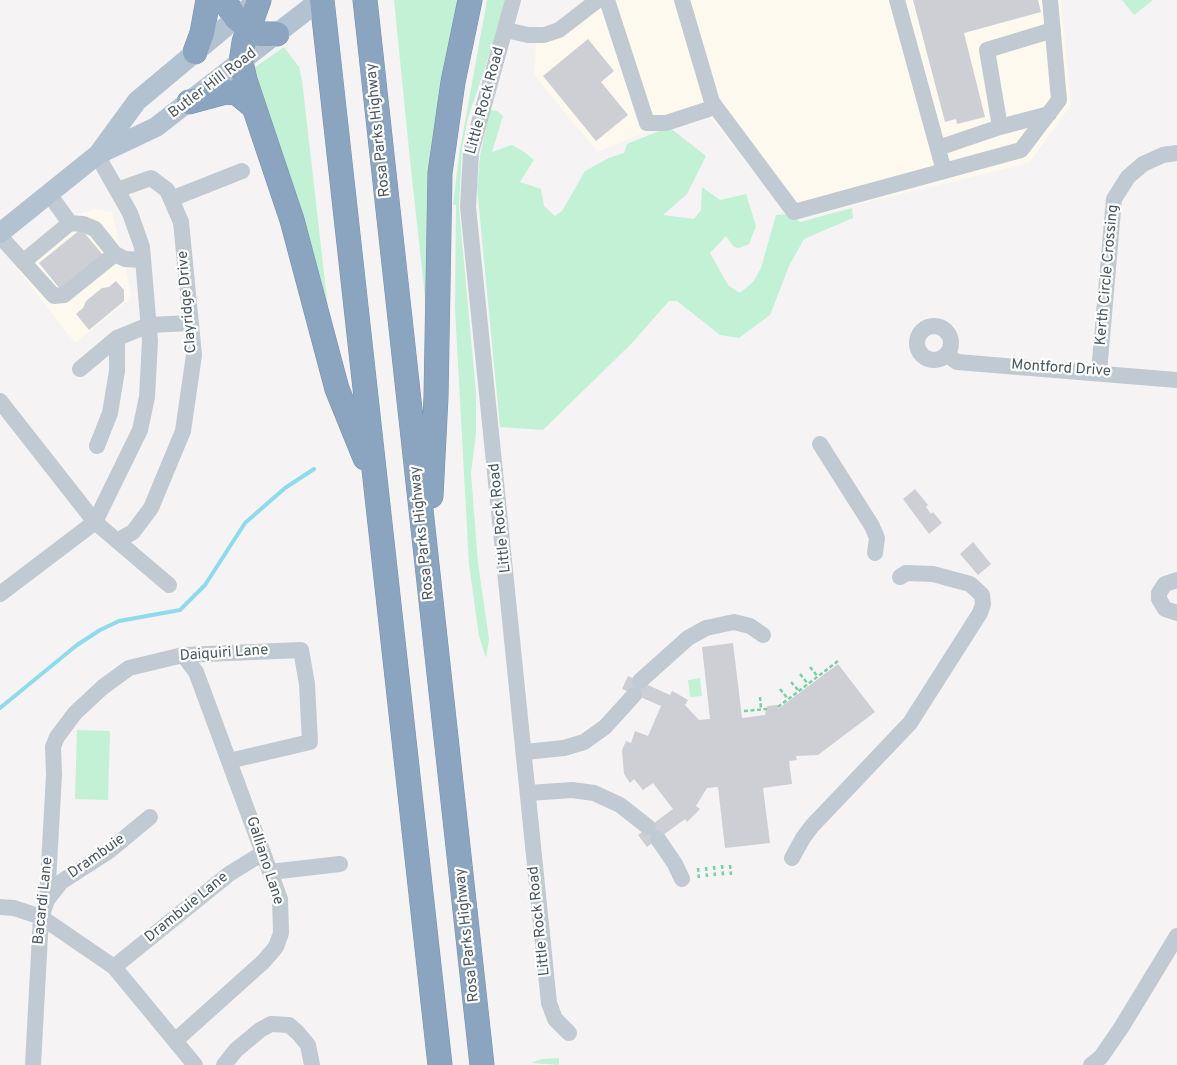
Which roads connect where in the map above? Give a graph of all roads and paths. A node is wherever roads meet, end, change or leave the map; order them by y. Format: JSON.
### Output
{"nodes":[{"id":1,"x":208,"y":0,"type":"edge"},
{"id":2,"x":258,"y":0,"type":"edge"},
{"id":3,"x":321,"y":0,"type":"edge"},
{"id":4,"x":470,"y":0,"type":"edge"},
{"id":5,"x":513,"y":0,"type":"edge"},
{"id":6,"x":598,"y":0,"type":"edge"},
{"id":7,"x":608,"y":0,"type":"edge"},
{"id":8,"x":682,"y":0,"type":"edge"},
{"id":9,"x":897,"y":0,"type":"edge"},
{"id":10,"x":1050,"y":0,"type":"edge"},
{"id":11,"x":366,"y":8,"type":"edge"},
{"id":12,"x":236,"y":15,"type":"edge"},
{"id":13,"x":506,"y":30,"type":"junction"},
{"id":14,"x":1053,"y":30,"type":"junction"},
{"id":15,"x":277,"y":34,"type":"junction"},
{"id":16,"x":195,"y":52,"type":"junction"},
{"id":17,"x":241,"y":62,"type":"junction"},
{"id":18,"x":189,"y":102,"type":"junction"},
{"id":19,"x":254,"y":107,"type":"junction"},
{"id":20,"x":715,"y":107,"type":"junction"},
{"id":21,"x":1049,"y":114,"type":"junction"},
{"id":22,"x":1000,"y":126,"type":"junction"},
{"id":23,"x":938,"y":148,"type":"junction"},
{"id":24,"x":1177,"y":153,"type":"edge"},
{"id":25,"x":97,"y":155,"type":"junction"},
{"id":26,"x":944,"y":171,"type":"junction"},
{"id":27,"x":242,"y":172,"type":"dead end"},
{"id":28,"x":117,"y":190,"type":"junction"},
{"id":29,"x":49,"y":194,"type":"junction"},
{"id":30,"x":171,"y":199,"type":"junction"},
{"id":31,"x":70,"y":223,"type":"junction"},
{"id":32,"x":0,"y":234,"type":"edge"},
{"id":33,"x":115,"y":254,"type":"junction"},
{"id":34,"x":143,"y":260,"type":"junction"},
{"id":35,"x":23,"y":262,"type":"junction"},
{"id":36,"x":191,"y":323,"type":"junction"},
{"id":37,"x":149,"y":325,"type":"junction"},
{"id":38,"x":117,"y":338,"type":"junction"},
{"id":39,"x":946,"y":355,"type":"dead end"},
{"id":40,"x":80,"y":369,"type":"dead end"},
{"id":41,"x":1099,"y":372,"type":"junction"},
{"id":42,"x":1177,"y":380,"type":"edge"},
{"id":43,"x":0,"y":401,"type":"edge"},
{"id":44,"x":820,"y":444,"type":"dead end"},
{"id":45,"x":97,"y":446,"type":"dead end"},
{"id":46,"x":376,"y":486,"type":"junction"},
{"id":47,"x":95,"y":522,"type":"junction"},
{"id":48,"x":117,"y":541,"type":"junction"},
{"id":49,"x":875,"y":553,"type":"dead end"},
{"id":50,"x":427,"y":562,"type":"junction"},
{"id":51,"x":900,"y":577,"type":"dead end"},
{"id":52,"x":1177,"y":580,"type":"edge"},
{"id":53,"x":169,"y":585,"type":"dead end"},
{"id":54,"x":0,"y":594,"type":"edge"},
{"id":55,"x":1177,"y":613,"type":"edge"},
{"id":56,"x":763,"y":635,"type":"dead end"},
{"id":57,"x":183,"y":655,"type":"junction"},
{"id":58,"x":838,"y":661,"type":"dead end"},
{"id":59,"x":810,"y":667,"type":"dead end"},
{"id":60,"x":800,"y":674,"type":"dead end"},
{"id":61,"x":818,"y":677,"type":"junction"},
{"id":62,"x":791,"y":682,"type":"dead end"},
{"id":63,"x":808,"y":684,"type":"junction"},
{"id":64,"x":780,"y":689,"type":"dead end"},
{"id":65,"x":798,"y":691,"type":"junction"},
{"id":66,"x":760,"y":697,"type":"dead end"},
{"id":67,"x":788,"y":700,"type":"junction"},
{"id":68,"x":778,"y":707,"type":"dead end"},
{"id":69,"x":767,"y":708,"type":"dead end"},
{"id":70,"x":761,"y":709,"type":"junction"},
{"id":71,"x":744,"y":711,"type":"dead end"},
{"id":72,"x":56,"y":737,"type":"joint"},
{"id":73,"x":525,"y":752,"type":"junction"},
{"id":74,"x":229,"y":761,"type":"junction"},
{"id":75,"x":529,"y":793,"type":"junction"},
{"id":76,"x":150,"y":816,"type":"dead end"},
{"id":77,"x":263,"y":853,"type":"junction"},
{"id":78,"x":792,"y":858,"type":"dead end"},
{"id":79,"x":340,"y":864,"type":"dead end"},
{"id":80,"x":722,"y":865,"type":"dead end"},
{"id":81,"x":730,"y":865,"type":"dead end"},
{"id":82,"x":714,"y":866,"type":"dead end"},
{"id":83,"x":706,"y":867,"type":"dead end"},
{"id":84,"x":698,"y":868,"type":"dead end"},
{"id":85,"x":270,"y":872,"type":"junction"},
{"id":86,"x":731,"y":875,"type":"dead end"},
{"id":87,"x":715,"y":876,"type":"dead end"},
{"id":88,"x":723,"y":876,"type":"dead end"},
{"id":89,"x":707,"y":877,"type":"dead end"},
{"id":90,"x":699,"y":878,"type":"dead end"},
{"id":91,"x":682,"y":879,"type":"dead end"},
{"id":92,"x":47,"y":900,"type":"junction"},
{"id":93,"x":0,"y":906,"type":"edge"},
{"id":94,"x":41,"y":917,"type":"junction"},
{"id":95,"x":1177,"y":936,"type":"edge"},
{"id":96,"x":114,"y":967,"type":"junction"},
{"id":97,"x":569,"y":1033,"type":"dead end"},
{"id":98,"x":176,"y":1040,"type":"junction"},
{"id":99,"x":33,"y":1065,"type":"edge"},
{"id":100,"x":196,"y":1065,"type":"edge"},
{"id":101,"x":224,"y":1065,"type":"edge"},
{"id":102,"x":312,"y":1065,"type":"edge"},
{"id":103,"x":440,"y":1065,"type":"edge"},
{"id":104,"x":482,"y":1065,"type":"edge"},
{"id":105,"x":1092,"y":1065,"type":"edge"}],
"edges":[{"from":1,"to":16,"type":"highway"},
{"from":2,"to":12,"type":"highway"},
{"from":3,"to":15,"type":"main road","name":"Butler Hill Road"},
{"from":3,"to":46,"type":"highway"},
{"from":4,"to":50,"type":"highway"},
{"from":5,"to":13,"type":"street","name":"Little Rock Road"},
{"from":6,"to":13,"type":"street"},
{"from":7,"to":20,"type":"street"},
{"from":8,"to":20,"type":"street"},
{"from":9,"to":23,"type":"street"},
{"from":10,"to":14,"type":"street"},
{"from":11,"to":50,"type":"highway","name":"Rosa Parks Highway"},
{"from":12,"to":15,"type":"highway"},
{"from":12,"to":16,"type":"main road","name":"Butler Hill Road"},
{"from":12,"to":17,"type":"highway"},
{"from":13,"to":73,"type":"street","name":"Little Rock Road"},
{"from":14,"to":21,"type":"street"},
{"from":14,"to":22,"type":"street"},
{"from":15,"to":17,"type":"main road","name":"Butler Hill Road"},
{"from":16,"to":25,"type":"main road","name":"Butler Hill Road"},
{"from":17,"to":18,"type":"main road","name":"Butler Hill Road"},
{"from":17,"to":19,"type":"highway"},
{"from":18,"to":19,"type":"highway"},
{"from":18,"to":25,"type":"main road","name":"Butler Hill Road"},
{"from":19,"to":46,"type":"highway"},
{"from":20,"to":26,"type":"street"},
{"from":21,"to":22,"type":"street"},
{"from":21,"to":26,"type":"street"},
{"from":22,"to":23,"type":"street"},
{"from":23,"to":26,"type":"street"},
{"from":24,"to":41,"type":"street","name":"Kerth Circle Crossing"},
{"from":25,"to":28,"type":"street"},
{"from":25,"to":29,"type":"main road","name":"Butler Hill Road"},
{"from":27,"to":30,"type":"street"},
{"from":28,"to":30,"type":"street","name":"Clayridge Drive"},
{"from":28,"to":34,"type":"street"},
{"from":29,"to":31,"type":"street"},
{"from":29,"to":32,"type":"main road","name":"Butler Hill Road"},
{"from":30,"to":36,"type":"street","name":"Clayridge Drive"},
{"from":31,"to":33,"type":"street"},
{"from":31,"to":35,"type":"street"},
{"from":32,"to":35,"type":"street"},
{"from":33,"to":34,"type":"street"},
{"from":33,"to":35,"type":"street"},
{"from":34,"to":37,"type":"street"},
{"from":36,"to":37,"type":"street"},
{"from":36,"to":48,"type":"street","name":"Clayridge Drive"},
{"from":37,"to":38,"type":"street"},
{"from":37,"to":47,"type":"street"},
{"from":38,"to":40,"type":"street"},
{"from":38,"to":45,"type":"street"},
{"from":39,"to":41,"type":"street","name":"Montford Drive"},
{"from":41,"to":42,"type":"street","name":"Montford Drive"},
{"from":43,"to":47,"type":"street"},
{"from":44,"to":49,"type":"street"},
{"from":46,"to":103,"type":"highway"},
{"from":47,"to":48,"type":"street"},
{"from":47,"to":54,"type":"street"},
{"from":48,"to":53,"type":"street"},
{"from":50,"to":104,"type":"highway","name":"Rosa Parks Highway"},
{"from":51,"to":78,"type":"street"},
{"from":52,"to":55,"type":"street"},
{"from":56,"to":73,"type":"street"},
{"from":57,"to":72,"type":"street","name":"Daiquiri Lane"},
{"from":57,"to":74,"type":"street","name":"Galliano Lane"},
{"from":57,"to":74,"type":"street","name":"Daiquiri Lane"},
{"from":58,"to":61,"type":"path"},
{"from":59,"to":61,"type":"path"},
{"from":60,"to":63,"type":"path"},
{"from":61,"to":63,"type":"path"},
{"from":62,"to":65,"type":"path"},
{"from":63,"to":65,"type":"path"},
{"from":64,"to":67,"type":"path"},
{"from":65,"to":67,"type":"path"},
{"from":66,"to":70,"type":"path"},
{"from":67,"to":68,"type":"path"},
{"from":69,"to":70,"type":"path"},
{"from":70,"to":71,"type":"path"},
{"from":72,"to":92,"type":"street","name":"Bacardi Lane"},
{"from":73,"to":75,"type":"street","name":"Little Rock Road"},
{"from":74,"to":77,"type":"street","name":"Galliano Lane"},
{"from":75,"to":91,"type":"street"},
{"from":75,"to":97,"type":"street","name":"Little Rock Road"},
{"from":76,"to":92,"type":"street","name":"Drambuie"},
{"from":77,"to":85,"type":"street","name":"Galliano Lane"},
{"from":77,"to":96,"type":"street","name":"Drambuie Lane"},
{"from":79,"to":85,"type":"street"},
{"from":80,"to":88,"type":"path"},
{"from":81,"to":86,"type":"path"},
{"from":82,"to":87,"type":"path"},
{"from":83,"to":89,"type":"path"},
{"from":84,"to":90,"type":"path"},
{"from":85,"to":98,"type":"street","name":"Galliano Lane"},
{"from":92,"to":94,"type":"street","name":"Bacardi Lane"},
{"from":93,"to":94,"type":"street"},
{"from":94,"to":96,"type":"street"},
{"from":94,"to":99,"type":"street","name":"Bacardi Lane"},
{"from":95,"to":105,"type":"street"},
{"from":96,"to":98,"type":"street"},
{"from":98,"to":100,"type":"street"},
{"from":101,"to":102,"type":"street"}]}
